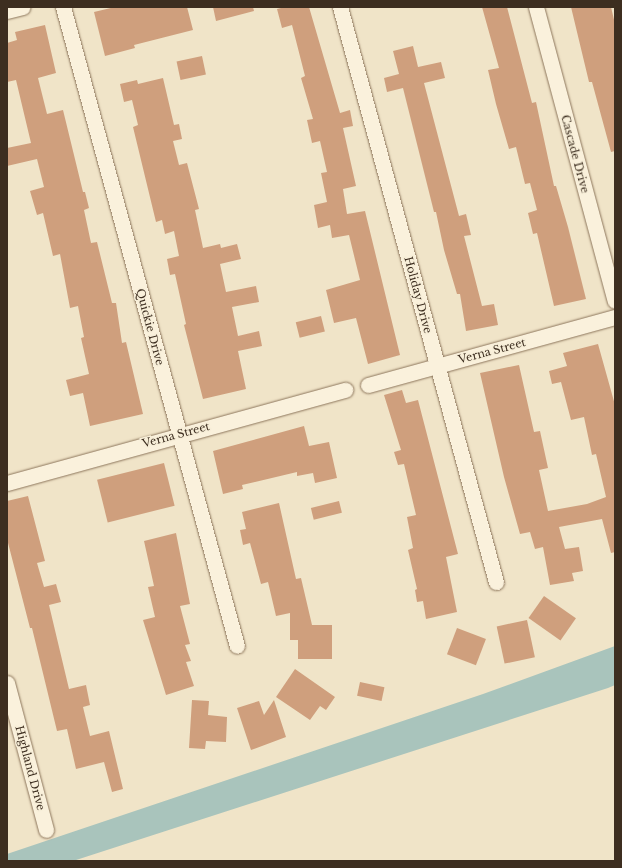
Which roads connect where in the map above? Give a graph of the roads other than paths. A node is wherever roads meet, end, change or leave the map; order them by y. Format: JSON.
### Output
{"nodes":[{"id":1,"x":23,"y":7,"type":"edge"},
{"id":2,"x":63,"y":7,"type":"edge"},
{"id":3,"x":340,"y":7,"type":"edge"},
{"id":4,"x":536,"y":7,"type":"edge"},
{"id":5,"x":7,"y":11,"type":"edge"},
{"id":6,"x":615,"y":301,"type":"edge"},
{"id":7,"x":615,"y":317,"type":"edge"},
{"id":8,"x":437,"y":366,"type":"junction"},
{"id":9,"x":368,"y":385,"type":"dead end"},
{"id":10,"x":345,"y":390,"type":"dead end"},
{"id":11,"x":179,"y":434,"type":"junction"},
{"id":12,"x":7,"y":483,"type":"edge"},
{"id":13,"x":496,"y":582,"type":"dead end"},
{"id":14,"x":237,"y":646,"type":"dead end"},
{"id":15,"x":7,"y":683,"type":"edge"},
{"id":16,"x":46,"y":830,"type":"dead end"}],
"edges":[{"from":1,"to":5,"type":"street"},
{"from":2,"to":11,"type":"street","name":"Quickie Drive"},
{"from":3,"to":8,"type":"street","name":"Holiday Drive"},
{"from":4,"to":6,"type":"street","name":"Cascade Drive"},
{"from":7,"to":8,"type":"street","name":"Verna Street"},
{"from":8,"to":9,"type":"street","name":"Verna Street"},
{"from":8,"to":13,"type":"street","name":"Holiday Drive"},
{"from":10,"to":11,"type":"street","name":"Verna Street"},
{"from":11,"to":12,"type":"street","name":"Verna Street"},
{"from":11,"to":14,"type":"street","name":"Quickie Drive"},
{"from":15,"to":16,"type":"street","name":"Highland Drive"}]}
